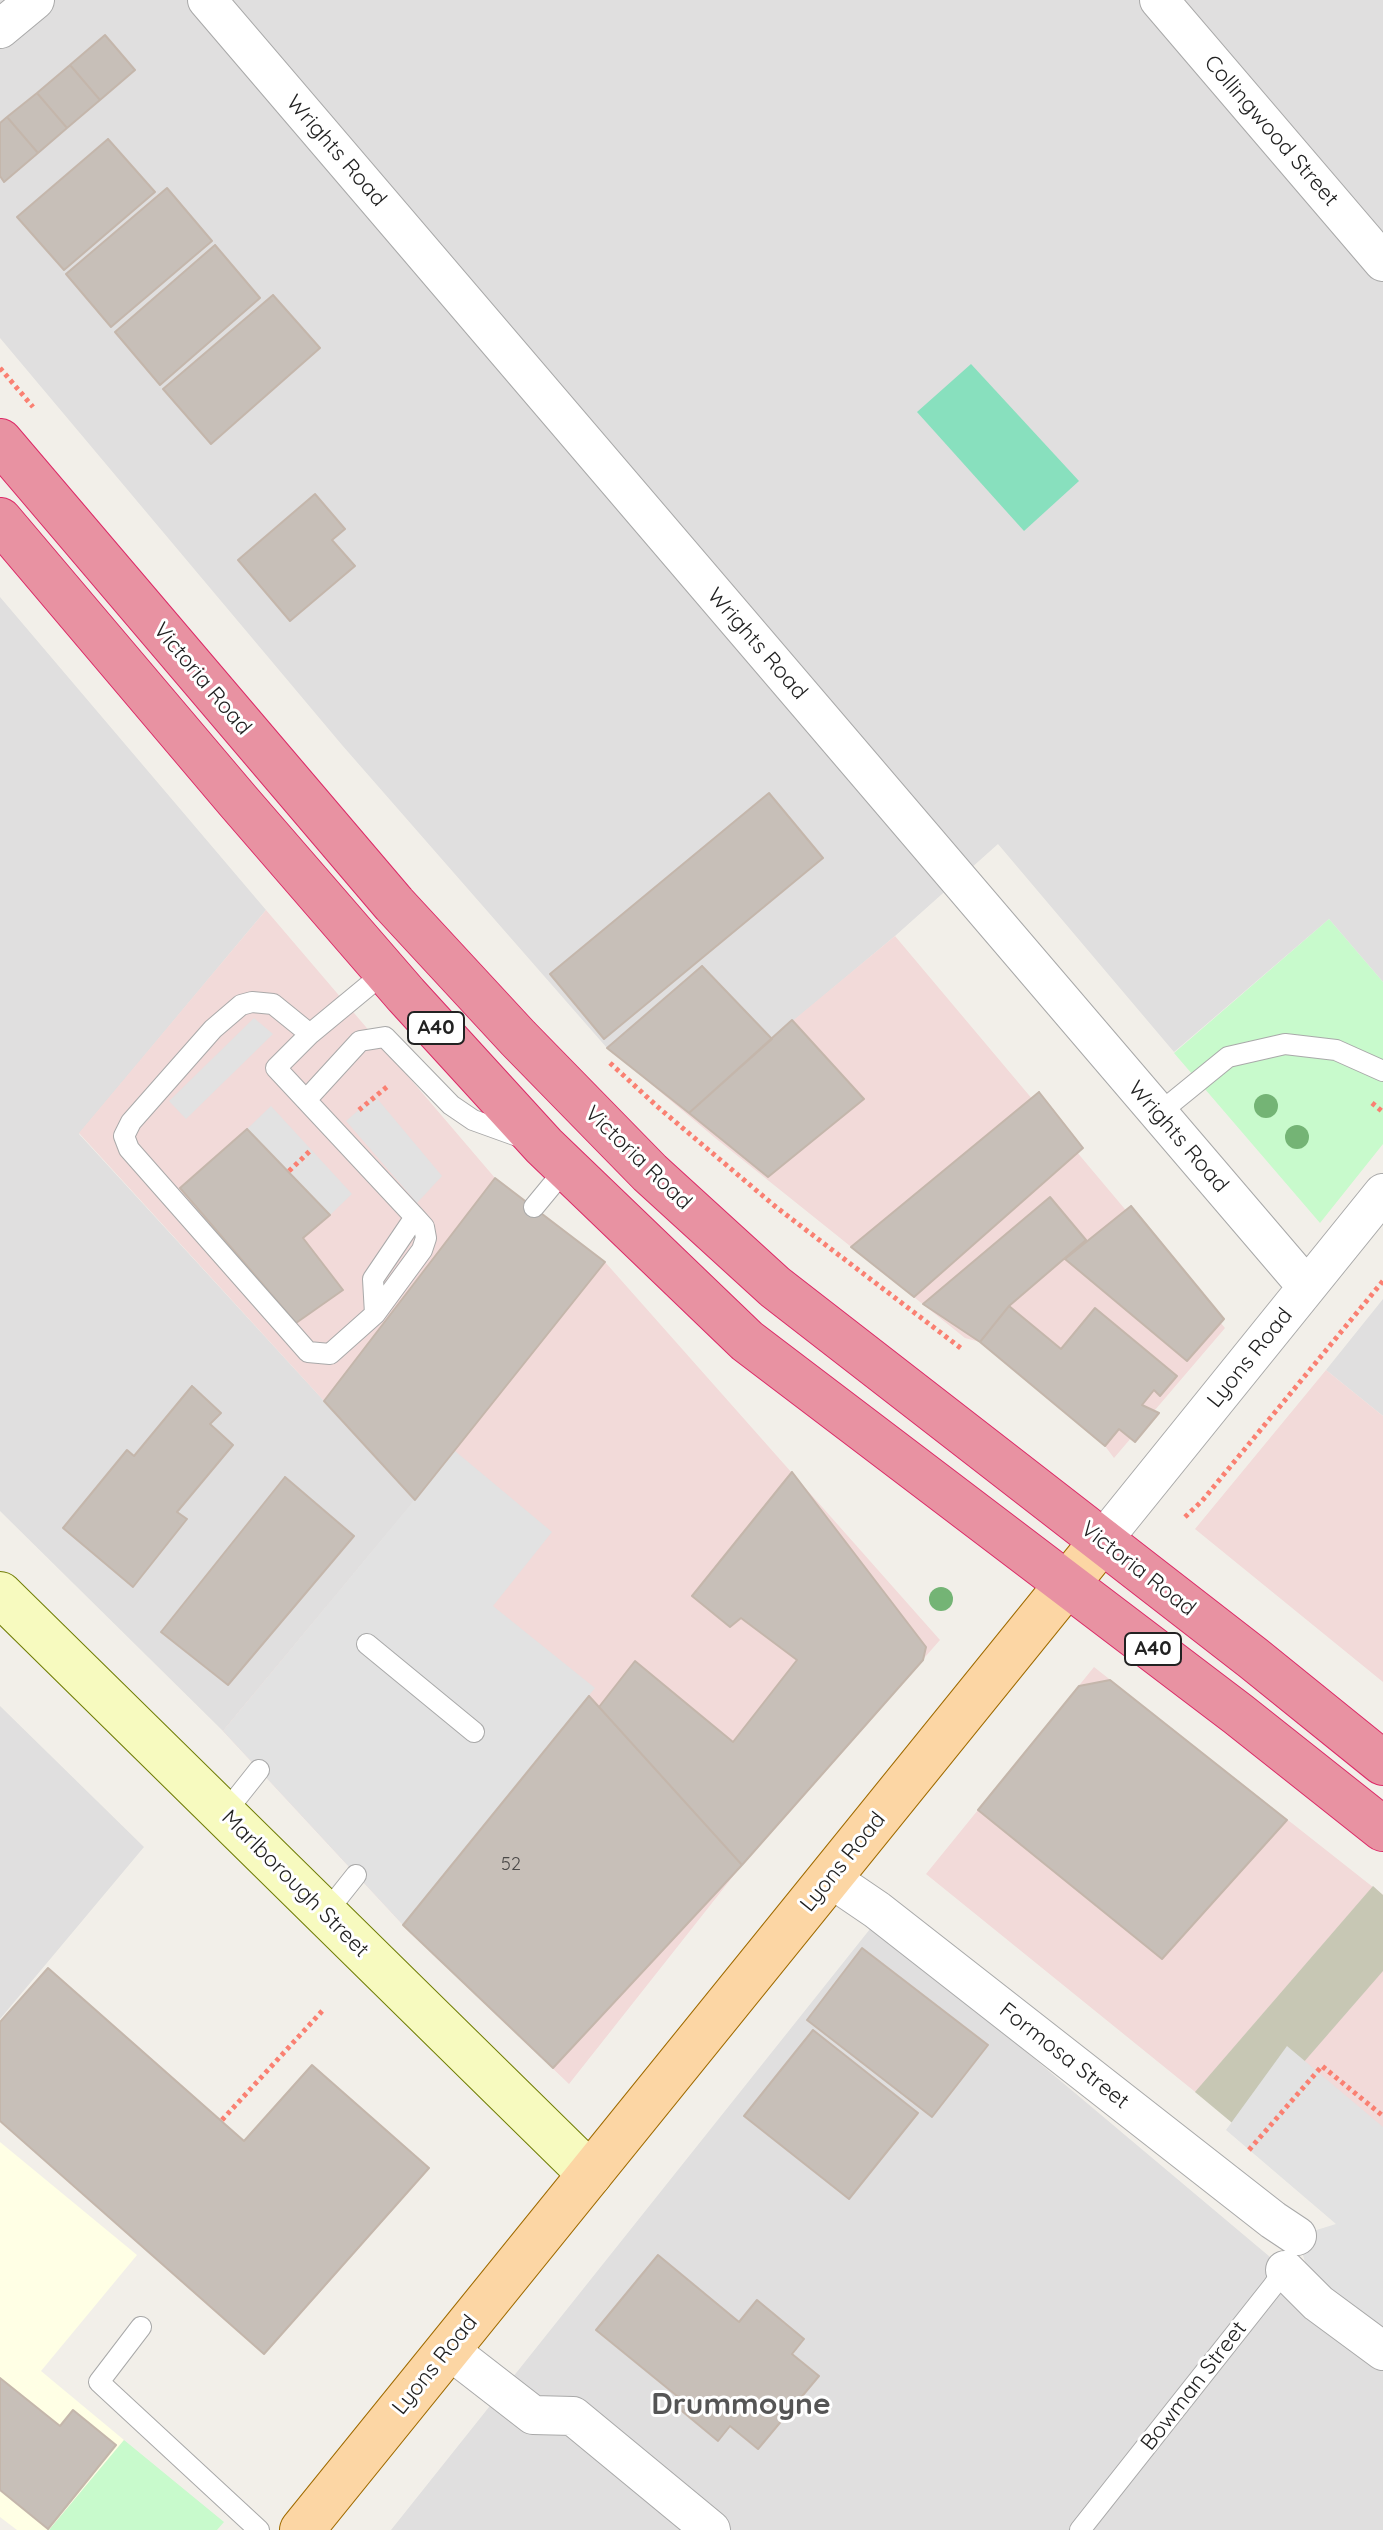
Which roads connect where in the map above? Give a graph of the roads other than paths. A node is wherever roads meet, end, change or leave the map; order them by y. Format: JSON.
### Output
{"nodes":[{"id":1,"x":35,"y":0,"type":"edge"},
{"id":2,"x":207,"y":0,"type":"edge"},
{"id":3,"x":1159,"y":0,"type":"edge"},
{"id":4,"x":0,"y":29,"type":"edge"},
{"id":5,"x":1383,"y":262,"type":"edge"},
{"id":6,"x":0,"y":441,"type":"edge"},
{"id":7,"x":0,"y":520,"type":"edge"},
{"id":8,"x":385,"y":972,"type":"junction"},
{"id":9,"x":310,"y":1034,"type":"junction"},
{"id":10,"x":1383,"y":1071,"type":"edge"},
{"id":11,"x":306,"y":1100,"type":"junction"},
{"id":12,"x":1158,"y":1114,"type":"junction"},
{"id":13,"x":556,"y":1157,"type":"junction"},
{"id":14,"x":1383,"y":1193,"type":"edge"},
{"id":15,"x":534,"y":1207,"type":"dead end"},
{"id":16,"x":1307,"y":1287,"type":"junction"},
{"id":17,"x":1102,"y":1541,"type":"junction"},
{"id":18,"x":1067,"y":1584,"type":"junction"},
{"id":19,"x":0,"y":1594,"type":"edge"},
{"id":20,"x":367,"y":1644,"type":"dead end"},
{"id":21,"x":474,"y":1732,"type":"dead end"},
{"id":22,"x":1383,"y":1763,"type":"edge"},
{"id":23,"x":259,"y":1770,"type":"dead end"},
{"id":24,"x":224,"y":1814,"type":"junction"},
{"id":25,"x":1383,"y":1829,"type":"edge"},
{"id":26,"x":356,"y":1875,"type":"dead end"},
{"id":27,"x":830,"y":1878,"type":"junction"},
{"id":28,"x":325,"y":1914,"type":"junction"},
{"id":29,"x":590,"y":2174,"type":"junction"},
{"id":30,"x":1291,"y":2253,"type":"junction"},
{"id":31,"x":141,"y":2327,"type":"dead end"},
{"id":32,"x":448,"y":2349,"type":"junction"},
{"id":33,"x":1383,"y":2351,"type":"edge"},
{"id":34,"x":259,"y":2530,"type":"edge"},
{"id":35,"x":302,"y":2530,"type":"edge"},
{"id":36,"x":711,"y":2530,"type":"edge"},
{"id":37,"x":1080,"y":2530,"type":"edge"}],
"edges":[{"from":1,"to":4,"type":"street"},
{"from":2,"to":12,"type":"street","name":"Wrights Road"},
{"from":3,"to":5,"type":"street","name":"Collingwood Street"},
{"from":6,"to":17,"type":"highway","name":"Victoria Road","number":"A40"},
{"from":7,"to":8,"type":"highway","number":"A40"},
{"from":8,"to":9,"type":"lane"},
{"from":8,"to":13,"type":"highway","number":"A40"},
{"from":9,"to":11,"type":"lane"},
{"from":9,"to":11,"type":"lane"},
{"from":10,"to":12,"type":"lane"},
{"from":11,"to":13,"type":"lane"},
{"from":12,"to":16,"type":"street","name":"Wrights Road"},
{"from":13,"to":15,"type":"lane"},
{"from":13,"to":18,"type":"highway","number":"A40"},
{"from":14,"to":16,"type":"street","name":"Lyons Road"},
{"from":16,"to":17,"type":"street","name":"Lyons Road"},
{"from":17,"to":18,"type":"main road","name":"Lyons Road"},
{"from":17,"to":22,"type":"highway","name":"Victoria Road","number":"A40"},
{"from":18,"to":25,"type":"highway","number":"A40"},
{"from":18,"to":27,"type":"main road","name":"Lyons Road"},
{"from":19,"to":24,"type":"street","name":"Marlborough Street"},
{"from":20,"to":21,"type":"lane"},
{"from":23,"to":24,"type":"lane"},
{"from":24,"to":28,"type":"street","name":"Marlborough Street"},
{"from":26,"to":28,"type":"lane"},
{"from":27,"to":29,"type":"main road","name":"Lyons Road"},
{"from":27,"to":30,"type":"street","name":"Formosa Street"},
{"from":28,"to":29,"type":"street","name":"Marlborough Street"},
{"from":29,"to":32,"type":"main road","name":"Lyons Road"},
{"from":30,"to":33,"type":"street","name":"Formosa Street"},
{"from":30,"to":37,"type":"lane","name":"Bowman Street"},
{"from":31,"to":34,"type":"lane"},
{"from":32,"to":35,"type":"main road","name":"Lyons Road"},
{"from":32,"to":36,"type":"street"}]}
